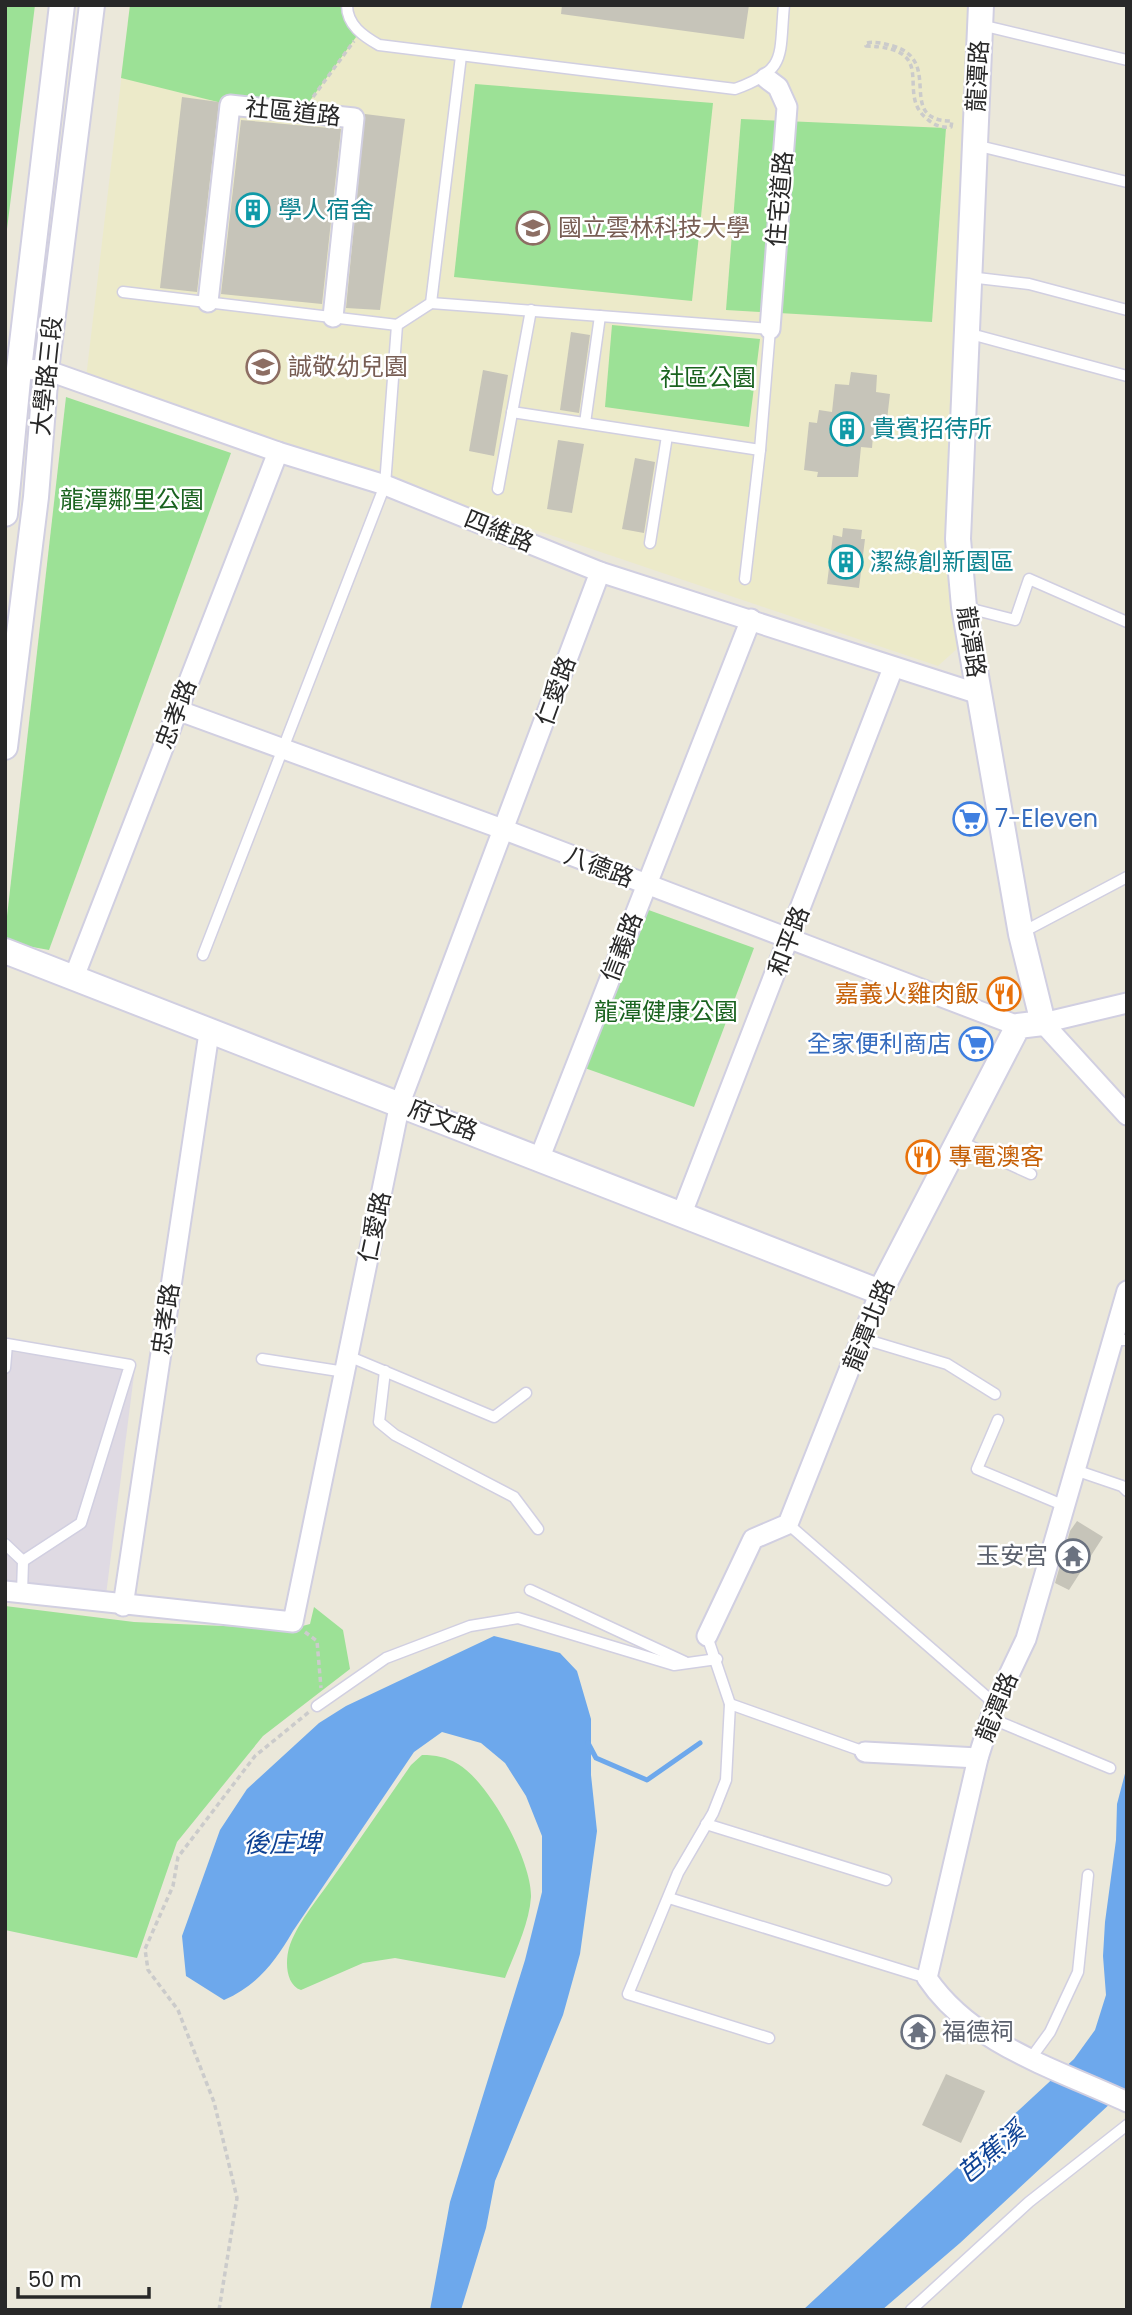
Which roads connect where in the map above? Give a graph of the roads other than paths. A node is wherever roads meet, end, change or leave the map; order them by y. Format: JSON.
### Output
{"nodes":[{"id":1,"x":62,"y":5,"type":"edge"},
{"id":2,"x":92,"y":5,"type":"edge"},
{"id":3,"x":346,"y":5,"type":"edge"},
{"id":4,"x":784,"y":5,"type":"edge"},
{"id":5,"x":981,"y":15,"type":"edge"},
{"id":6,"x":461,"y":56,"type":"junction"},
{"id":7,"x":1127,"y":60,"type":"edge"},
{"id":8,"x":765,"y":78,"type":"junction"},
{"id":9,"x":974,"y":145,"type":"junction"},
{"id":10,"x":1127,"y":182,"type":"edge"},
{"id":11,"x":969,"y":277,"type":"junction"},
{"id":12,"x":123,"y":292,"type":"dead end"},
{"id":13,"x":208,"y":302,"type":"junction"},
{"id":14,"x":431,"y":303,"type":"junction"},
{"id":15,"x":531,"y":310,"type":"junction"},
{"id":16,"x":1127,"y":310,"type":"edge"},
{"id":17,"x":600,"y":316,"type":"junction"},
{"id":18,"x":333,"y":317,"type":"junction"},
{"id":19,"x":397,"y":325,"type":"junction"},
{"id":20,"x":769,"y":329,"type":"junction"},
{"id":21,"x":967,"y":333,"type":"junction"},
{"id":22,"x":19,"y":369,"type":"junction"},
{"id":23,"x":47,"y":370,"type":"junction"},
{"id":24,"x":1127,"y":376,"type":"edge"},
{"id":25,"x":512,"y":412,"type":"junction"},
{"id":26,"x":585,"y":423,"type":"junction"},
{"id":27,"x":667,"y":436,"type":"junction"},
{"id":28,"x":760,"y":450,"type":"junction"},
{"id":29,"x":278,"y":452,"type":"junction"},
{"id":30,"x":385,"y":485,"type":"junction"},
{"id":31,"x":498,"y":489,"type":"dead end"},
{"id":32,"x":5,"y":514,"type":"edge"},
{"id":33,"x":650,"y":543,"type":"dead end"},
{"id":34,"x":600,"y":572,"type":"junction"},
{"id":35,"x":745,"y":579,"type":"dead end"},
{"id":36,"x":964,"y":607,"type":"junction"},
{"id":37,"x":751,"y":619,"type":"junction"},
{"id":38,"x":1127,"y":622,"type":"edge"},
{"id":39,"x":893,"y":668,"type":"junction"},
{"id":40,"x":979,"y":694,"type":"junction"},
{"id":41,"x":177,"y":710,"type":"junction"},
{"id":42,"x":5,"y":747,"type":"edge"},
{"id":43,"x":282,"y":748,"type":"junction"},
{"id":44,"x":505,"y":830,"type":"junction"},
{"id":45,"x":1127,"y":877,"type":"edge"},
{"id":46,"x":646,"y":885,"type":"junction"},
{"id":47,"x":1021,"y":933,"type":"junction"},
{"id":48,"x":790,"y":940,"type":"junction"},
{"id":49,"x":5,"y":951,"type":"edge"},
{"id":50,"x":203,"y":955,"type":"dead end"},
{"id":51,"x":74,"y":976,"type":"junction"},
{"id":52,"x":1127,"y":1003,"type":"edge"},
{"id":53,"x":1043,"y":1023,"type":"junction"},
{"id":54,"x":1018,"y":1026,"type":"junction"},
{"id":55,"x":209,"y":1033,"type":"junction"},
{"id":56,"x":400,"y":1103,"type":"junction"},
{"id":57,"x":1127,"y":1115,"type":"edge"},
{"id":58,"x":959,"y":1141,"type":"junction"},
{"id":59,"x":540,"y":1157,"type":"junction"},
{"id":60,"x":1031,"y":1174,"type":"dead end"},
{"id":61,"x":682,"y":1213,"type":"junction"},
{"id":62,"x":1127,"y":1291,"type":"edge"},
{"id":63,"x":880,"y":1292,"type":"junction"},
{"id":64,"x":864,"y":1339,"type":"junction"},
{"id":65,"x":1120,"y":1340,"type":"edge"},
{"id":66,"x":262,"y":1359,"type":"dead end"},
{"id":67,"x":347,"y":1364,"type":"junction"},
{"id":68,"x":5,"y":1368,"type":"edge"},
{"id":69,"x":384,"y":1371,"type":"junction"},
{"id":70,"x":526,"y":1393,"type":"dead end"},
{"id":71,"x":996,"y":1394,"type":"dead end"},
{"id":72,"x":998,"y":1420,"type":"dead end"},
{"id":73,"x":1075,"y":1470,"type":"junction"},
{"id":74,"x":1127,"y":1491,"type":"edge"},
{"id":75,"x":1065,"y":1506,"type":"junction"},
{"id":76,"x":788,"y":1524,"type":"junction"},
{"id":77,"x":538,"y":1529,"type":"dead end"},
{"id":78,"x":5,"y":1544,"type":"edge"},
{"id":79,"x":23,"y":1561,"type":"junction"},
{"id":80,"x":530,"y":1590,"type":"dead end"},
{"id":81,"x":14,"y":1592,"type":"edge"},
{"id":82,"x":123,"y":1606,"type":"junction"},
{"id":83,"x":707,"y":1636,"type":"joint"},
{"id":84,"x":717,"y":1659,"type":"junction"},
{"id":85,"x":687,"y":1663,"type":"junction"},
{"id":86,"x":730,"y":1704,"type":"junction"},
{"id":87,"x":317,"y":1706,"type":"road end"},
{"id":88,"x":993,"y":1711,"type":"junction"},
{"id":89,"x":866,"y":1752,"type":"joint"},
{"id":90,"x":978,"y":1758,"type":"junction"},
{"id":91,"x":1110,"y":1768,"type":"dead end"},
{"id":92,"x":706,"y":1824,"type":"junction"},
{"id":93,"x":1088,"y":1875,"type":"dead end"},
{"id":94,"x":886,"y":1880,"type":"dead end"},
{"id":95,"x":669,"y":1898,"type":"junction"},
{"id":96,"x":927,"y":1978,"type":"junction"},
{"id":97,"x":769,"y":2038,"type":"dead end"},
{"id":98,"x":1031,"y":2058,"type":"junction"},
{"id":99,"x":1127,"y":2102,"type":"edge"},
{"id":100,"x":1127,"y":2125,"type":"edge"},
{"id":101,"x":911,"y":2310,"type":"edge"}],
"edges":[{"from":1,"to":22,"type":"street","name":"大學路三段"},
{"from":2,"to":23,"type":"street","name":"大學路三段"},
{"from":3,"to":6,"type":"lane"},
{"from":4,"to":8,"type":"lane"},
{"from":5,"to":7,"type":"lane"},
{"from":5,"to":9,"type":"street","name":"龍潭路"},
{"from":6,"to":8,"type":"lane"},
{"from":6,"to":14,"type":"lane"},
{"from":8,"to":20,"type":"street","name":"住宅道路"},
{"from":9,"to":10,"type":"lane"},
{"from":9,"to":11,"type":"street","name":"龍潭路"},
{"from":11,"to":16,"type":"lane"},
{"from":11,"to":21,"type":"street","name":"龍潭路"},
{"from":12,"to":13,"type":"lane"},
{"from":13,"to":18,"type":"lane"},
{"from":13,"to":18,"type":"street","name":"社區道路"},
{"from":14,"to":15,"type":"lane"},
{"from":14,"to":19,"type":"lane"},
{"from":15,"to":17,"type":"lane"},
{"from":15,"to":25,"type":"lane"},
{"from":17,"to":20,"type":"lane"},
{"from":17,"to":26,"type":"lane"},
{"from":18,"to":19,"type":"lane"},
{"from":19,"to":30,"type":"lane"},
{"from":20,"to":28,"type":"lane"},
{"from":21,"to":24,"type":"lane"},
{"from":21,"to":36,"type":"street","name":"龍潭路"},
{"from":22,"to":23,"type":"street","name":"四維路"},
{"from":22,"to":32,"type":"street","name":"大學路三段"},
{"from":23,"to":29,"type":"street","name":"四維路"},
{"from":23,"to":42,"type":"street","name":"大學路三段"},
{"from":25,"to":26,"type":"lane"},
{"from":25,"to":31,"type":"lane"},
{"from":26,"to":27,"type":"lane"},
{"from":27,"to":28,"type":"lane"},
{"from":27,"to":33,"type":"lane"},
{"from":28,"to":35,"type":"lane"},
{"from":29,"to":30,"type":"street","name":"四維路"},
{"from":29,"to":41,"type":"street","name":"忠孝路"},
{"from":30,"to":34,"type":"street","name":"四維路"},
{"from":30,"to":43,"type":"lane"},
{"from":34,"to":37,"type":"street","name":"四維路"},
{"from":34,"to":44,"type":"street","name":"仁愛路"},
{"from":36,"to":38,"type":"lane"},
{"from":36,"to":40,"type":"street","name":"龍潭路"},
{"from":37,"to":39,"type":"street","name":"四維路"},
{"from":37,"to":46,"type":"street","name":"信義路"},
{"from":39,"to":40,"type":"street","name":"四維路"},
{"from":39,"to":48,"type":"street","name":"和平路"},
{"from":40,"to":47,"type":"street","name":"龍潭路"},
{"from":41,"to":43,"type":"street","name":"八德路"},
{"from":41,"to":51,"type":"street","name":"忠孝路"},
{"from":43,"to":44,"type":"street","name":"八德路"},
{"from":43,"to":50,"type":"lane"},
{"from":44,"to":46,"type":"street","name":"八德路"},
{"from":44,"to":56,"type":"street","name":"仁愛路"},
{"from":45,"to":47,"type":"lane"},
{"from":46,"to":48,"type":"street","name":"八德路"},
{"from":46,"to":59,"type":"street","name":"信義路"},
{"from":47,"to":53,"type":"street","name":"龍潭路"},
{"from":48,"to":54,"type":"street","name":"八德路"},
{"from":48,"to":61,"type":"street","name":"和平路"},
{"from":49,"to":51,"type":"street","name":"府文路"},
{"from":51,"to":55,"type":"street","name":"府文路"},
{"from":52,"to":53,"type":"street"},
{"from":53,"to":54,"type":"street"},
{"from":53,"to":57,"type":"street","name":"龍潭路"},
{"from":54,"to":58,"type":"street","name":"龍潭北路"},
{"from":55,"to":56,"type":"street","name":"府文路"},
{"from":55,"to":82,"type":"street","name":"忠孝路"},
{"from":56,"to":59,"type":"street","name":"府文路"},
{"from":56,"to":67,"type":"street","name":"仁愛路"},
{"from":58,"to":60,"type":"lane"},
{"from":58,"to":63,"type":"street","name":"龍潭北路"},
{"from":59,"to":61,"type":"street","name":"府文路"},
{"from":61,"to":63,"type":"street","name":"府文路"},
{"from":62,"to":65,"type":"street","name":"龍潭路"},
{"from":63,"to":64,"type":"street","name":"龍潭北路"},
{"from":64,"to":71,"type":"lane"},
{"from":64,"to":76,"type":"street","name":"龍潭北路"},
{"from":65,"to":73,"type":"street","name":"龍潭路"},
{"from":66,"to":67,"type":"lane"},
{"from":67,"to":69,"type":"lane"},
{"from":67,"to":82,"type":"street","name":"仁愛路"},
{"from":68,"to":79,"type":"lane"},
{"from":69,"to":70,"type":"lane"},
{"from":69,"to":77,"type":"lane"},
{"from":72,"to":75,"type":"lane"},
{"from":73,"to":74,"type":"lane"},
{"from":73,"to":75,"type":"street","name":"龍潭路"},
{"from":75,"to":88,"type":"street","name":"龍潭路"},
{"from":76,"to":83,"type":"street"},
{"from":76,"to":88,"type":"lane"},
{"from":78,"to":79,"type":"lane"},
{"from":79,"to":81,"type":"lane"},
{"from":80,"to":85,"type":"lane"},
{"from":81,"to":82,"type":"street"},
{"from":83,"to":84,"type":"lane"},
{"from":84,"to":85,"type":"lane"},
{"from":84,"to":86,"type":"lane"},
{"from":85,"to":87,"type":"lane"},
{"from":86,"to":89,"type":"lane"},
{"from":86,"to":92,"type":"lane"},
{"from":88,"to":90,"type":"street","name":"龍潭路"},
{"from":88,"to":91,"type":"lane"},
{"from":89,"to":90,"type":"street"},
{"from":90,"to":96,"type":"street","name":"龍潭路"},
{"from":92,"to":94,"type":"lane"},
{"from":92,"to":95,"type":"lane"},
{"from":93,"to":98,"type":"lane"},
{"from":95,"to":96,"type":"lane"},
{"from":95,"to":97,"type":"lane"},
{"from":96,"to":98,"type":"street"},
{"from":98,"to":99,"type":"street"},
{"from":100,"to":101,"type":"lane"}]}
